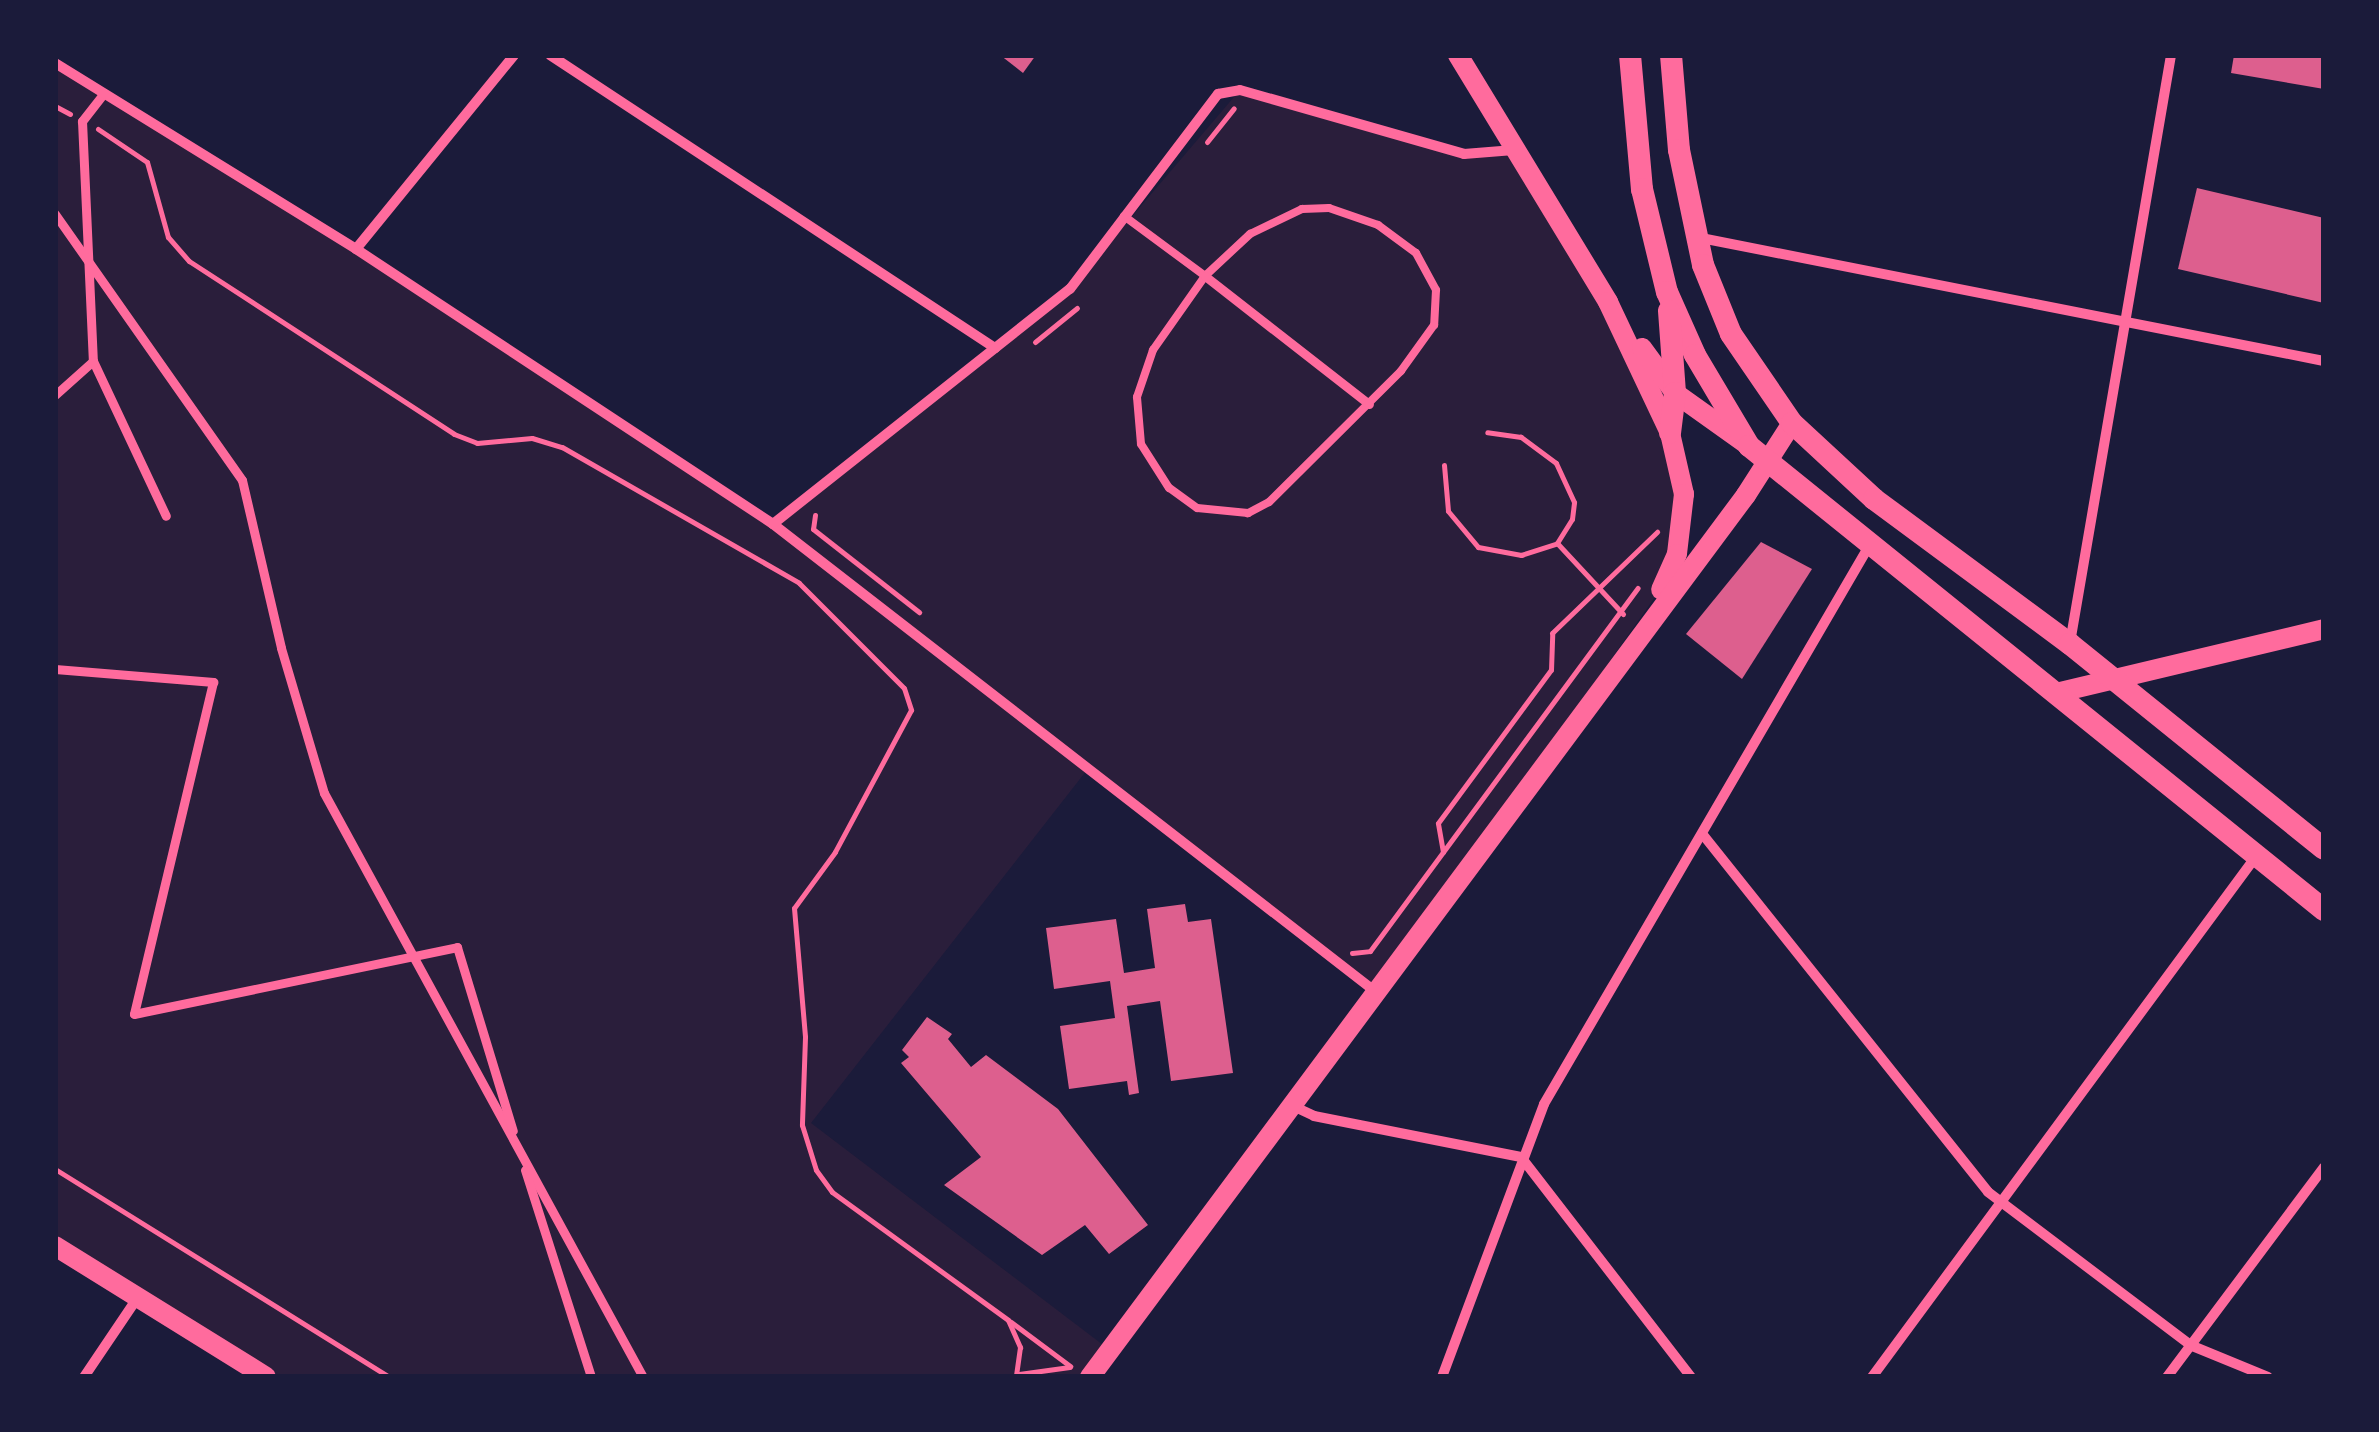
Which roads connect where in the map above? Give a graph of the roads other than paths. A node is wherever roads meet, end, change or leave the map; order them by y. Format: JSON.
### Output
{"nodes":[{"id":1,"x":514,"y":55,"type":"edge"},
{"id":2,"x":550,"y":55,"type":"edge"},
{"id":3,"x":1458,"y":55,"type":"edge"},
{"id":4,"x":1630,"y":55,"type":"edge"},
{"id":5,"x":1670,"y":55,"type":"edge"},
{"id":6,"x":2171,"y":55,"type":"edge"},
{"id":7,"x":55,"y":63,"type":"edge"},
{"id":8,"x":104,"y":94,"type":"junction"},
{"id":9,"x":1514,"y":150,"type":"junction"},
{"id":10,"x":55,"y":214,"type":"edge"},
{"id":11,"x":1124,"y":216,"type":"junction"},
{"id":12,"x":1696,"y":237,"type":"junction"},
{"id":13,"x":356,"y":250,"type":"junction"},
{"id":14,"x":89,"y":262,"type":"junction"},
{"id":15,"x":1205,"y":276,"type":"junction"},
{"id":16,"x":1668,"y":292,"type":"junction"},
{"id":17,"x":1608,"y":302,"type":"junction"},
{"id":18,"x":2122,"y":322,"type":"junction"},
{"id":19,"x":995,"y":348,"type":"junction"},
{"id":20,"x":2324,"y":361,"type":"edge"},
{"id":21,"x":93,"y":362,"type":"junction"},
{"id":22,"x":1675,"y":393,"type":"junction"},
{"id":23,"x":55,"y":395,"type":"edge"},
{"id":24,"x":1369,"y":404,"type":"junction"},
{"id":25,"x":1792,"y":423,"type":"junction"},
{"id":26,"x":1670,"y":432,"type":"junction"},
{"id":27,"x":1749,"y":446,"type":"junction"},
{"id":28,"x":1768,"y":462,"type":"junction"},
{"id":29,"x":166,"y":516,"type":"dead end"},
{"id":30,"x":772,"y":524,"type":"junction"},
{"id":31,"x":1869,"y":546,"type":"junction"},
{"id":32,"x":2324,"y":629,"type":"edge"},
{"id":33,"x":1638,"y":632,"type":"junction"},
{"id":34,"x":2070,"y":644,"type":"junction"},
{"id":35,"x":55,"y":669,"type":"edge"},
{"id":36,"x":2110,"y":676,"type":"junction"},
{"id":37,"x":2056,"y":692,"type":"junction"},
{"id":38,"x":1704,"y":836,"type":"junction"},
{"id":39,"x":2324,"y":849,"type":"edge"},
{"id":40,"x":2257,"y":855,"type":"junction"},
{"id":41,"x":2324,"y":910,"type":"edge"},
{"id":42,"x":413,"y":956,"type":"junction"},
{"id":43,"x":1376,"y":992,"type":"junction"},
{"id":44,"x":1293,"y":1106,"type":"junction"},
{"id":45,"x":519,"y":1150,"type":"junction"},
{"id":46,"x":1522,"y":1156,"type":"junction"},
{"id":47,"x":2324,"y":1167,"type":"edge"},
{"id":48,"x":2004,"y":1205,"type":"junction"},
{"id":49,"x":55,"y":1246,"type":"edge"},
{"id":50,"x":138,"y":1297,"type":"junction"},
{"id":51,"x":2190,"y":1345,"type":"junction"},
{"id":52,"x":84,"y":1377,"type":"edge"},
{"id":53,"x":266,"y":1377,"type":"edge"},
{"id":54,"x":591,"y":1377,"type":"edge"},
{"id":55,"x":643,"y":1377,"type":"edge"},
{"id":56,"x":1088,"y":1377,"type":"edge"},
{"id":57,"x":1442,"y":1377,"type":"edge"},
{"id":58,"x":1691,"y":1377,"type":"edge"},
{"id":59,"x":1872,"y":1377,"type":"edge"},
{"id":60,"x":2167,"y":1377,"type":"edge"},
{"id":61,"x":2268,"y":1377,"type":"edge"}],
"edges":[{"from":1,"to":13,"type":"street"},
{"from":2,"to":19,"type":"street"},
{"from":3,"to":9,"type":"main road"},
{"from":4,"to":16,"type":"main road"},
{"from":5,"to":12,"type":"main road"},
{"from":6,"to":18,"type":"street"},
{"from":7,"to":8,"type":"street"},
{"from":8,"to":13,"type":"street"},
{"from":8,"to":14,"type":"street"},
{"from":9,"to":11,"type":"street"},
{"from":9,"to":17,"type":"main road"},
{"from":10,"to":14,"type":"street"},
{"from":11,"to":15,"type":"lane"},
{"from":11,"to":19,"type":"street"},
{"from":12,"to":18,"type":"street"},
{"from":12,"to":25,"type":"main road"},
{"from":13,"to":30,"type":"street"},
{"from":14,"to":21,"type":"street"},
{"from":14,"to":42,"type":"street"},
{"from":15,"to":24,"type":"street"},
{"from":15,"to":24,"type":"lane"},
{"from":15,"to":24,"type":"lane"},
{"from":16,"to":22,"type":"main road"},
{"from":16,"to":27,"type":"main road"},
{"from":17,"to":22,"type":"main road"},
{"from":17,"to":26,"type":"main road"},
{"from":18,"to":20,"type":"street"},
{"from":18,"to":34,"type":"street"},
{"from":19,"to":30,"type":"street"},
{"from":21,"to":23,"type":"street"},
{"from":21,"to":29,"type":"street"},
{"from":22,"to":26,"type":"main road"},
{"from":22,"to":27,"type":"main road"},
{"from":25,"to":28,"type":"main road"},
{"from":25,"to":34,"type":"main road"},
{"from":26,"to":33,"type":"main road"},
{"from":27,"to":28,"type":"main road"},
{"from":28,"to":31,"type":"main road"},
{"from":28,"to":33,"type":"main road"},
{"from":30,"to":43,"type":"street"},
{"from":31,"to":37,"type":"main road"},
{"from":31,"to":38,"type":"street"},
{"from":32,"to":36,"type":"main road"},
{"from":33,"to":43,"type":"main road"},
{"from":34,"to":36,"type":"main road"},
{"from":35,"to":42,"type":"street"},
{"from":36,"to":37,"type":"main road"},
{"from":36,"to":39,"type":"main road"},
{"from":37,"to":40,"type":"main road"},
{"from":38,"to":46,"type":"street"},
{"from":38,"to":48,"type":"street"},
{"from":40,"to":41,"type":"main road"},
{"from":40,"to":48,"type":"street"},
{"from":42,"to":45,"type":"street"},
{"from":42,"to":45,"type":"street"},
{"from":43,"to":44,"type":"main road"},
{"from":44,"to":46,"type":"street"},
{"from":44,"to":56,"type":"main road"},
{"from":45,"to":54,"type":"street"},
{"from":45,"to":55,"type":"street"},
{"from":46,"to":57,"type":"street"},
{"from":46,"to":58,"type":"street"},
{"from":47,"to":51,"type":"street"},
{"from":48,"to":51,"type":"street"},
{"from":48,"to":59,"type":"street"},
{"from":49,"to":50,"type":"main road"},
{"from":50,"to":52,"type":"street"},
{"from":50,"to":53,"type":"main road"},
{"from":51,"to":60,"type":"street"},
{"from":51,"to":61,"type":"street"}]}
